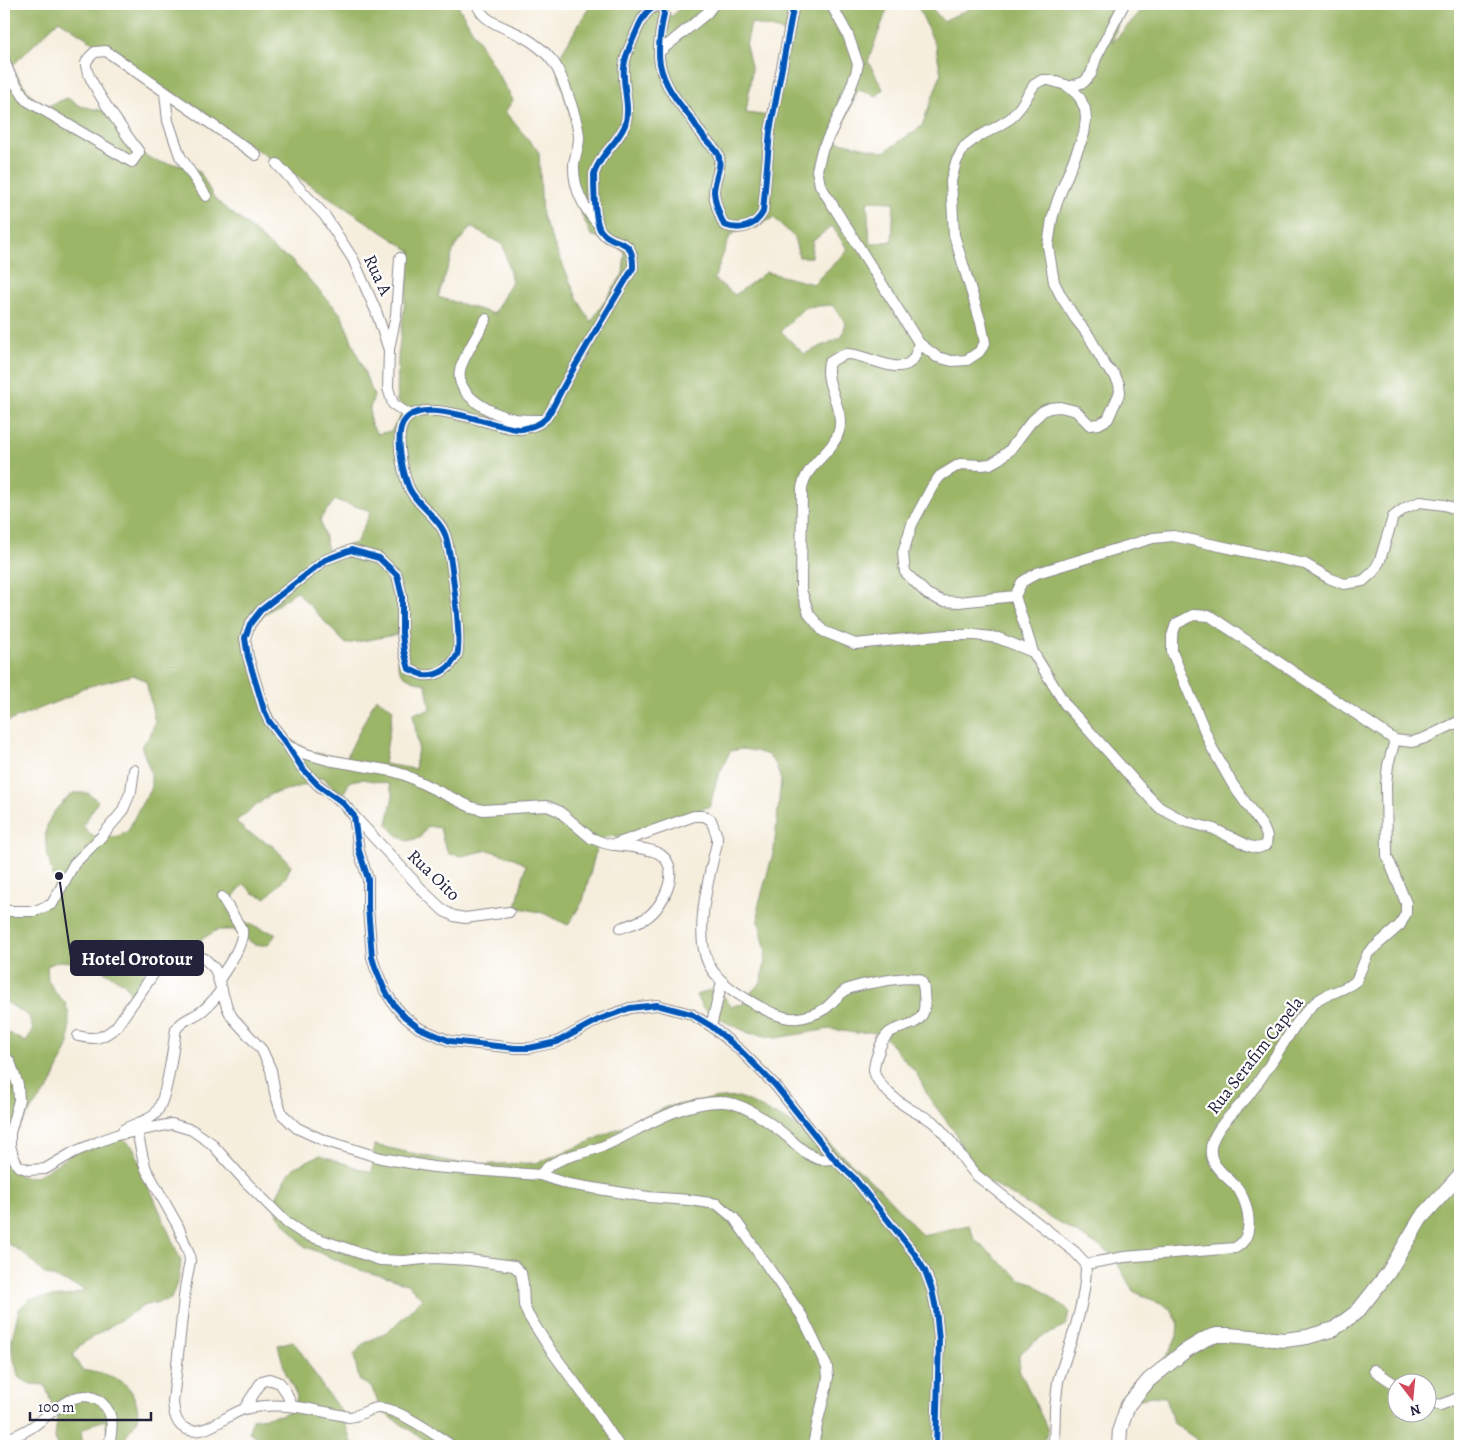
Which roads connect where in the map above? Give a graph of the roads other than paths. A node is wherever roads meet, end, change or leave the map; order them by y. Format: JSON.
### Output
{"nodes":[{"id":1,"x":477,"y":4,"type":"edge"},
{"id":2,"x":714,"y":4,"type":"edge"},
{"id":3,"x":794,"y":4,"type":"edge"},
{"id":4,"x":831,"y":4,"type":"edge"},
{"id":5,"x":1122,"y":5,"type":"edge"},
{"id":6,"x":659,"y":52,"type":"junction"},
{"id":7,"x":4,"y":60,"type":"edge"},
{"id":8,"x":1068,"y":87,"type":"junction"},
{"id":9,"x":165,"y":93,"type":"junction"},
{"id":10,"x":256,"y":155,"type":"dead end"},
{"id":11,"x":276,"y":164,"type":"dead end"},
{"id":12,"x":206,"y":196,"type":"dead end"},
{"id":13,"x":597,"y":223,"type":"junction"},
{"id":14,"x":400,"y":258,"type":"dead end"},
{"id":15,"x":486,"y":319,"type":"dead end"},
{"id":16,"x":919,"y":344,"type":"junction"},
{"id":17,"x":389,"y":350,"type":"junction"},
{"id":18,"x":410,"y":415,"type":"junction"},
{"id":19,"x":543,"y":420,"type":"junction"},
{"id":20,"x":1460,"y":510,"type":"edge"},
{"id":21,"x":1015,"y":596,"type":"junction"},
{"id":22,"x":1032,"y":652,"type":"junction"},
{"id":23,"x":1460,"y":721,"type":"edge"},
{"id":24,"x":1395,"y":740,"type":"junction"},
{"id":25,"x":288,"y":746,"type":"junction"},
{"id":26,"x":134,"y":770,"type":"dead end"},
{"id":27,"x":354,"y":816,"type":"junction"},
{"id":28,"x":613,"y":845,"type":"junction"},
{"id":29,"x":222,"y":897,"type":"dead end"},
{"id":30,"x":4,"y":911,"type":"edge"},
{"id":31,"x":508,"y":912,"type":"dead end"},
{"id":32,"x":622,"y":928,"type":"dead end"},
{"id":33,"x":722,"y":982,"type":"junction"},
{"id":34,"x":220,"y":984,"type":"junction"},
{"id":35,"x":712,"y":1026,"type":"junction"},
{"id":36,"x":78,"y":1036,"type":"dead end"},
{"id":37,"x":4,"y":1055,"type":"edge"},
{"id":38,"x":15,"y":1116,"type":"junction"},
{"id":39,"x":4,"y":1119,"type":"edge"},
{"id":40,"x":137,"y":1131,"type":"junction"},
{"id":41,"x":116,"y":1135,"type":"junction"},
{"id":42,"x":834,"y":1159,"type":"junction"},
{"id":43,"x":540,"y":1175,"type":"junction"},
{"id":44,"x":1460,"y":1175,"type":"edge"},
{"id":45,"x":1086,"y":1264,"type":"junction"},
{"id":46,"x":1374,"y":1370,"type":"dead end"},
{"id":47,"x":1386,"y":1378,"type":"edge"},
{"id":48,"x":1460,"y":1397,"type":"edge"},
{"id":49,"x":1436,"y":1404,"type":"edge"},
{"id":50,"x":292,"y":1406,"type":"junction"},
{"id":51,"x":244,"y":1409,"type":"junction"},
{"id":52,"x":4,"y":1440,"type":"edge"},
{"id":53,"x":109,"y":1446,"type":"edge"},
{"id":54,"x":452,"y":1446,"type":"edge"},
{"id":55,"x":618,"y":1446,"type":"edge"},
{"id":56,"x":813,"y":1446,"type":"edge"},
{"id":57,"x":936,"y":1446,"type":"edge"},
{"id":58,"x":1054,"y":1446,"type":"edge"},
{"id":59,"x":1119,"y":1446,"type":"edge"}],
"edges":[{"from":1,"to":13,"type":"street"},
{"from":2,"to":6,"type":"street"},
{"from":3,"to":6,"type":"street"},
{"from":4,"to":16,"type":"street"},
{"from":5,"to":8,"type":"street"},
{"from":6,"to":13,"type":"street"},
{"from":7,"to":9,"type":"street"},
{"from":8,"to":16,"type":"street"},
{"from":8,"to":21,"type":"street"},
{"from":9,"to":10,"type":"street"},
{"from":9,"to":12,"type":"street"},
{"from":11,"to":17,"type":"street","name":"Rua A"},
{"from":13,"to":19,"type":"street"},
{"from":14,"to":17,"type":"street"},
{"from":15,"to":19,"type":"street"},
{"from":16,"to":22,"type":"street"},
{"from":17,"to":18,"type":"street","name":"Rua A"},
{"from":18,"to":19,"type":"street"},
{"from":18,"to":25,"type":"street","name":"Rua Oito"},
{"from":20,"to":21,"type":"street"},
{"from":21,"to":22,"type":"street"},
{"from":22,"to":24,"type":"street"},
{"from":23,"to":24,"type":"street"},
{"from":24,"to":45,"type":"street","name":"Rua Serafim Capela"},
{"from":25,"to":27,"type":"street","name":"Rua Oito"},
{"from":25,"to":28,"type":"street"},
{"from":26,"to":30,"type":"street"},
{"from":27,"to":31,"type":"street","name":"Rua Oito"},
{"from":27,"to":35,"type":"street"},
{"from":28,"to":32,"type":"street"},
{"from":28,"to":33,"type":"street"},
{"from":29,"to":34,"type":"street"},
{"from":33,"to":35,"type":"street"},
{"from":33,"to":45,"type":"street"},
{"from":34,"to":36,"type":"street"},
{"from":34,"to":41,"type":"street"},
{"from":34,"to":43,"type":"street"},
{"from":35,"to":42,"type":"street"},
{"from":37,"to":38,"type":"street"},
{"from":38,"to":39,"type":"street"},
{"from":38,"to":41,"type":"street"},
{"from":40,"to":41,"type":"street"},
{"from":40,"to":51,"type":"street"},
{"from":40,"to":55,"type":"street"},
{"from":42,"to":43,"type":"street"},
{"from":42,"to":57,"type":"street"},
{"from":43,"to":56,"type":"street"},
{"from":44,"to":59,"type":"street"},
{"from":45,"to":58,"type":"street"},
{"from":46,"to":47,"type":"street"},
{"from":48,"to":49,"type":"street"},
{"from":50,"to":51,"type":"street"},
{"from":50,"to":51,"type":"street"},
{"from":50,"to":54,"type":"street"},
{"from":52,"to":53,"type":"street"}]}
